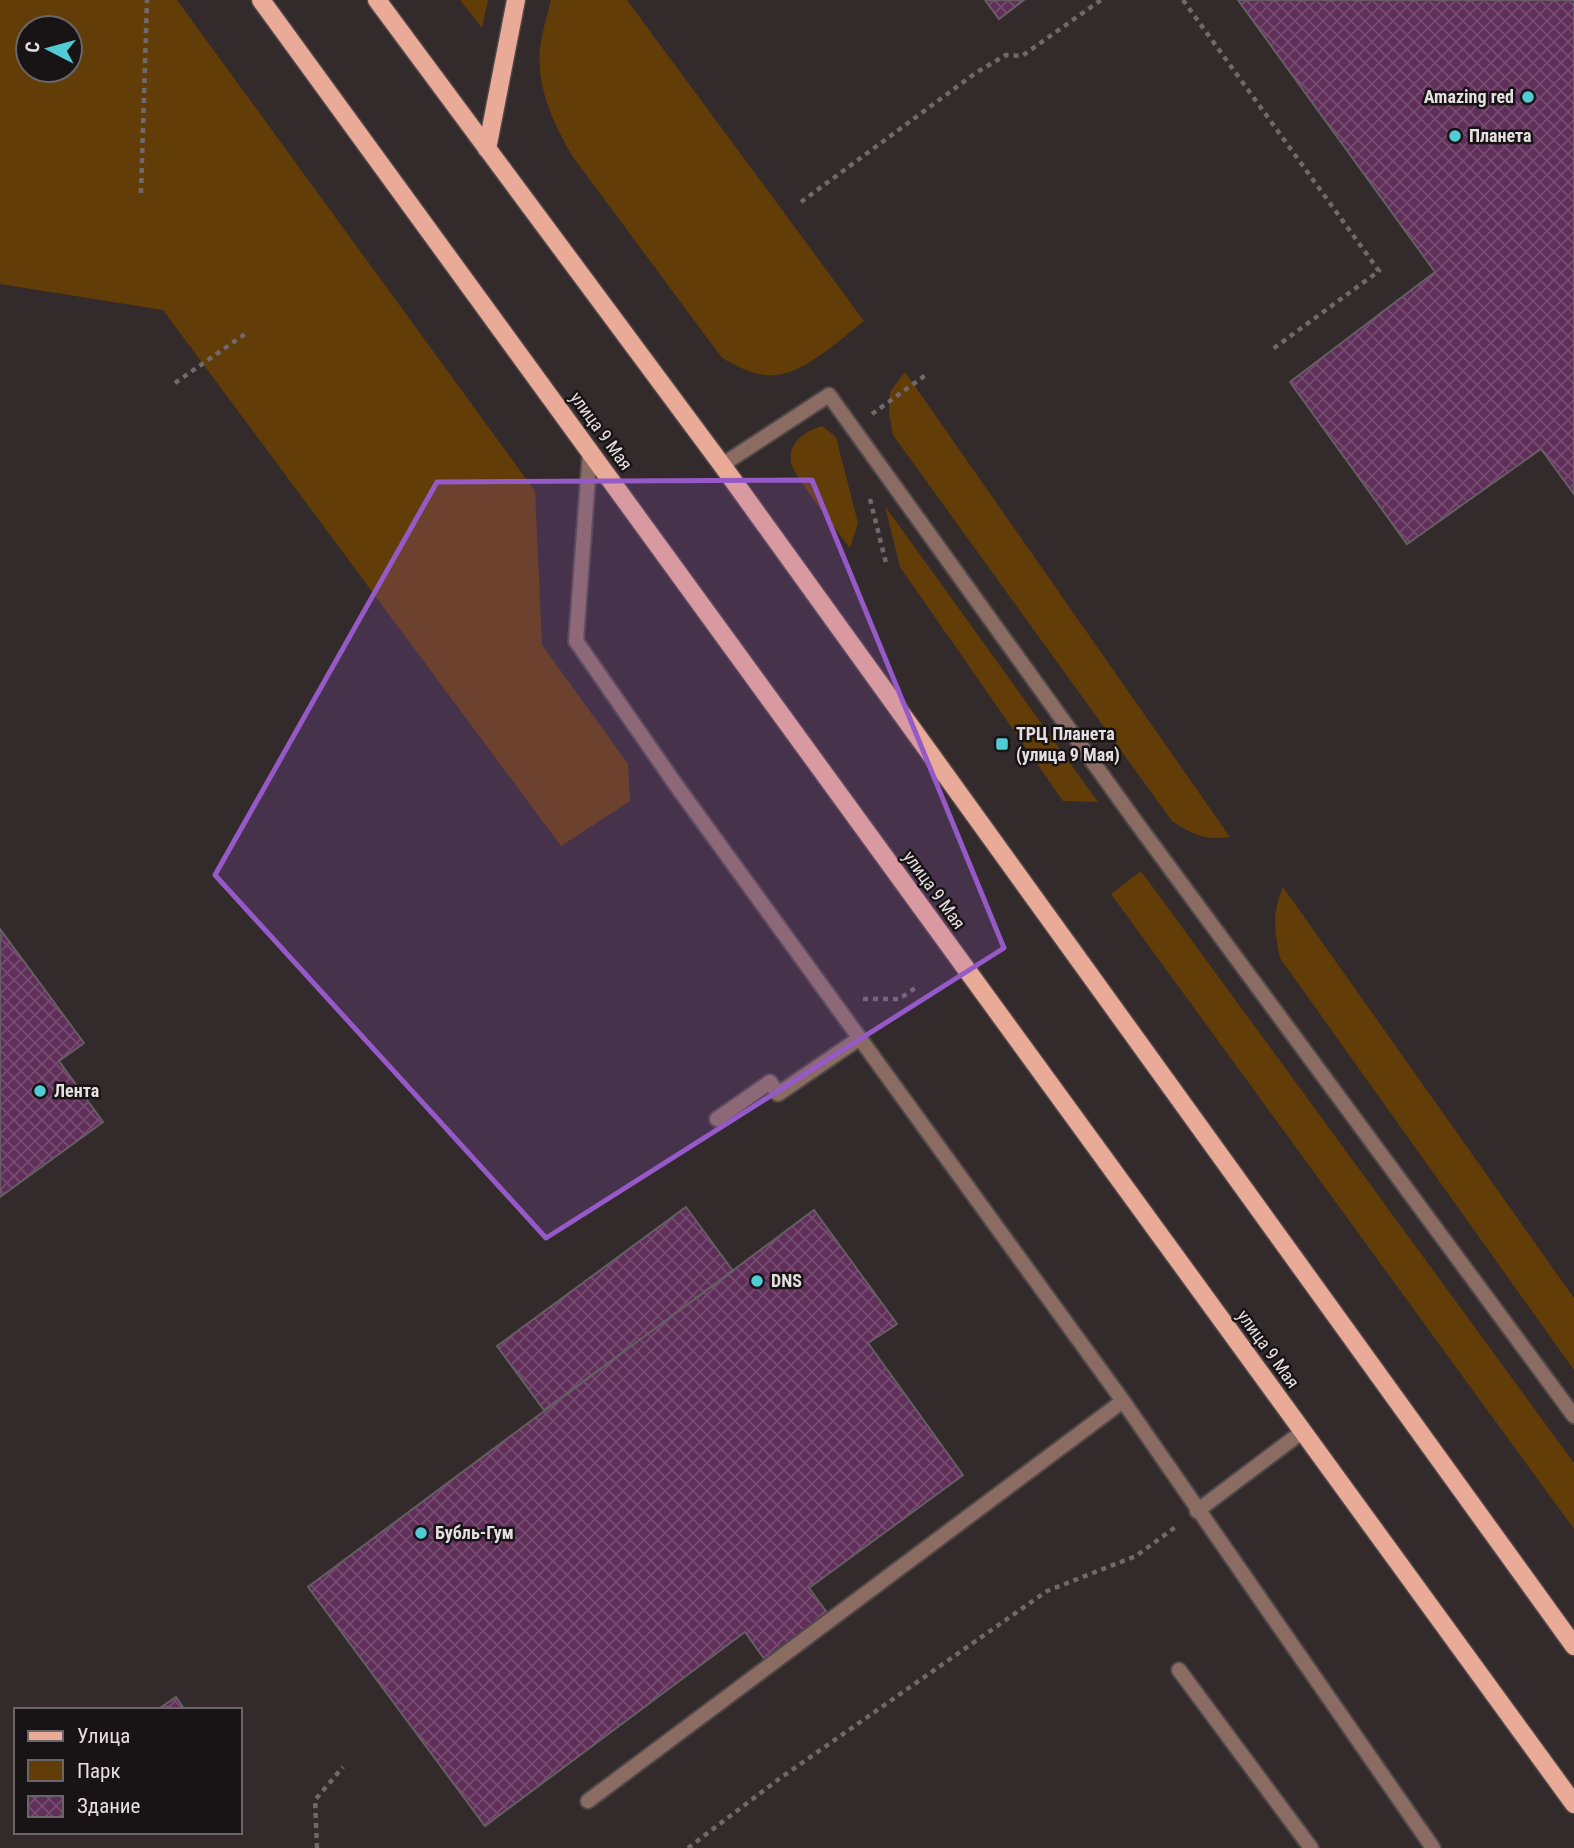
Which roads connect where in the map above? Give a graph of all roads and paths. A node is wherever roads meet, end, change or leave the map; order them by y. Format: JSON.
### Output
{"nodes":[{"id":1,"x":147,"y":0,"type":"edge"},
{"id":2,"x":261,"y":0,"type":"edge"},
{"id":3,"x":377,"y":0,"type":"edge"},
{"id":4,"x":516,"y":0,"type":"edge"},
{"id":5,"x":1101,"y":0,"type":"edge"},
{"id":6,"x":1182,"y":0,"type":"edge"},
{"id":7,"x":487,"y":149,"type":"junction"},
{"id":8,"x":141,"y":193,"type":"dead end"},
{"id":9,"x":802,"y":202,"type":"dead end"},
{"id":10,"x":245,"y":334,"type":"dead end"},
{"id":11,"x":1270,"y":351,"type":"dead end"},
{"id":12,"x":176,"y":383,"type":"dead end"},
{"id":13,"x":590,"y":451,"type":"junction"},
{"id":14,"x":722,"y":465,"type":"junction"},
{"id":15,"x":918,"y":987,"type":"dead end"},
{"id":16,"x":832,"y":999,"type":"junction"},
{"id":17,"x":860,"y":1038,"type":"junction"},
{"id":18,"x":717,"y":1119,"type":"dead end"},
{"id":19,"x":1123,"y":1401,"type":"junction"},
{"id":20,"x":1574,"y":1416,"type":"edge"},
{"id":21,"x":1302,"y":1432,"type":"junction"},
{"id":22,"x":1197,"y":1511,"type":"junction"},
{"id":23,"x":1574,"y":1646,"type":"edge"},
{"id":24,"x":1180,"y":1670,"type":"dead end"},
{"id":25,"x":342,"y":1767,"type":"dead end"},
{"id":26,"x":588,"y":1801,"type":"dead end"},
{"id":27,"x":1574,"y":1804,"type":"edge"},
{"id":28,"x":317,"y":1848,"type":"edge"},
{"id":29,"x":688,"y":1848,"type":"edge"},
{"id":30,"x":1311,"y":1848,"type":"edge"},
{"id":31,"x":1433,"y":1848,"type":"edge"}],
"edges":[{"from":1,"to":8,"type":"path"},
{"from":2,"to":13,"type":"main road","name":"улица 9 Мая"},
{"from":3,"to":7,"type":"main road"},
{"from":4,"to":7,"type":"main road"},
{"from":5,"to":9,"type":"path"},
{"from":6,"to":11,"type":"path"},
{"from":7,"to":14,"type":"main road"},
{"from":10,"to":12,"type":"path"},
{"from":13,"to":16,"type":"lane"},
{"from":13,"to":21,"type":"main road","name":"улица 9 Мая"},
{"from":14,"to":20,"type":"lane"},
{"from":14,"to":23,"type":"main road"},
{"from":15,"to":16,"type":"path"},
{"from":16,"to":17,"type":"lane"},
{"from":17,"to":18,"type":"lane"},
{"from":17,"to":19,"type":"lane"},
{"from":19,"to":22,"type":"lane"},
{"from":19,"to":26,"type":"lane"},
{"from":21,"to":22,"type":"lane"},
{"from":21,"to":27,"type":"main road","name":"улица 9 Мая"},
{"from":22,"to":29,"type":"path"},
{"from":22,"to":31,"type":"lane"},
{"from":24,"to":30,"type":"lane"},
{"from":25,"to":28,"type":"path"}]}
